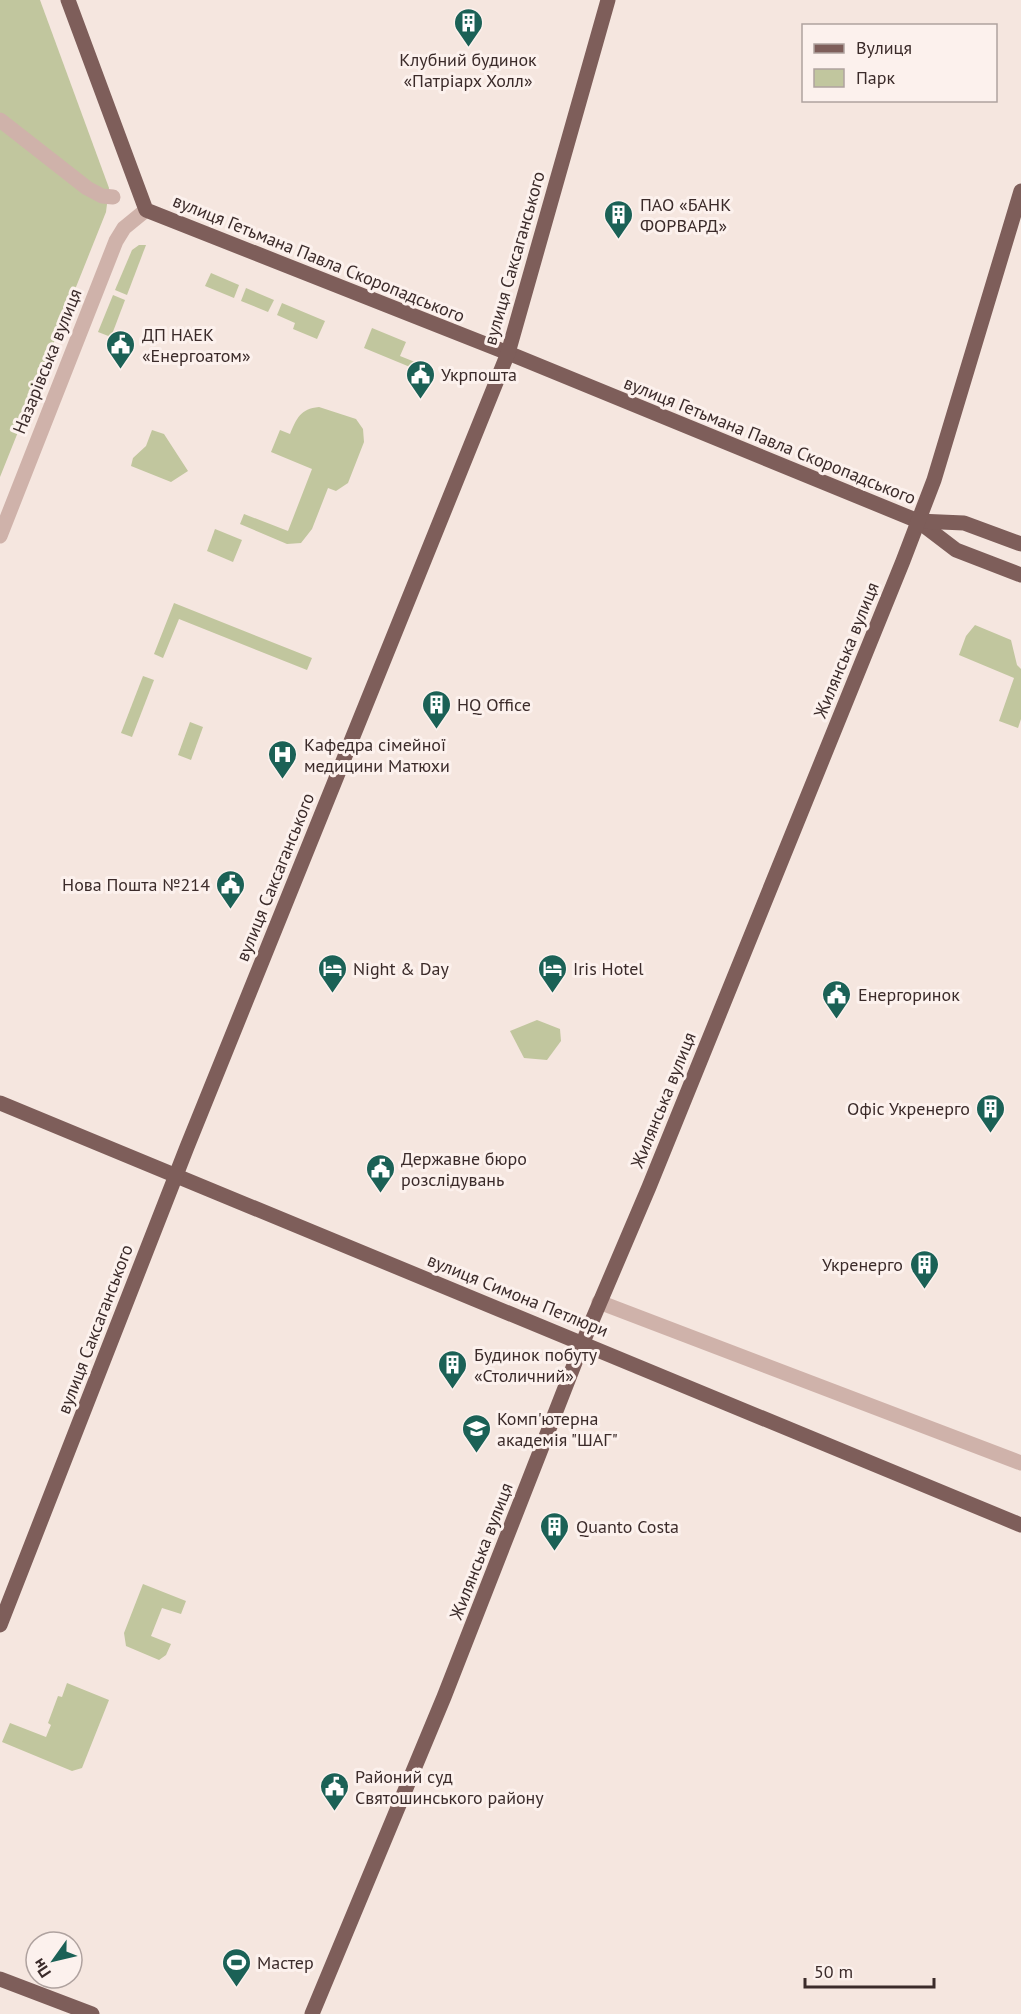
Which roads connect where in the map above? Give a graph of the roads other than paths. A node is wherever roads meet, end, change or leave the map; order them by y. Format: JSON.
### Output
{"nodes":[{"id":1,"x":68,"y":0,"type":"edge"},
{"id":2,"x":609,"y":0,"type":"edge"},
{"id":3,"x":0,"y":120,"type":"edge"},
{"id":4,"x":1021,"y":191,"type":"edge"},
{"id":5,"x":113,"y":197,"type":"dead end"},
{"id":6,"x":146,"y":210,"type":"junction"},
{"id":7,"x":508,"y":353,"type":"junction"},
{"id":8,"x":918,"y":521,"type":"junction"},
{"id":9,"x":0,"y":536,"type":"edge"},
{"id":10,"x":1021,"y":544,"type":"edge"},
{"id":11,"x":1021,"y":574,"type":"edge"},
{"id":12,"x":0,"y":1103,"type":"edge"},
{"id":13,"x":176,"y":1174,"type":"junction"},
{"id":14,"x":599,"y":1302,"type":"junction"},
{"id":15,"x":583,"y":1342,"type":"junction"},
{"id":16,"x":1021,"y":1463,"type":"edge"},
{"id":17,"x":1021,"y":1525,"type":"edge"},
{"id":18,"x":0,"y":1625,"type":"edge"},
{"id":19,"x":1,"y":1980,"type":"edge"},
{"id":20,"x":92,"y":2014,"type":"edge"},
{"id":21,"x":312,"y":2014,"type":"edge"}],
"edges":[{"from":1,"to":6,"type":"main road","name":"вулиця Гетьмана Павла Скоропадського"},
{"from":2,"to":7,"type":"main road","name":"вулиця Саксаганського"},
{"from":3,"to":5,"type":"street"},
{"from":4,"to":8,"type":"main road","name":"Жилянська вулиця"},
{"from":6,"to":7,"type":"main road","name":"вулиця Гетьмана Павла Скоропадського"},
{"from":6,"to":9,"type":"street","name":"Назарівська вулиця"},
{"from":7,"to":8,"type":"main road","name":"вулиця Гетьмана Павла Скоропадського"},
{"from":7,"to":13,"type":"main road","name":"вулиця Саксаганського"},
{"from":8,"to":10,"type":"main road","name":"вулиця Гетьмана Павла Скоропадського"},
{"from":8,"to":11,"type":"main road","name":"вулиця Гетьмана Павла Скоропадського"},
{"from":8,"to":14,"type":"main road","name":"Жилянська вулиця"},
{"from":12,"to":13,"type":"main road","name":"вулиця Симона Петлюри"},
{"from":13,"to":15,"type":"main road","name":"вулиця Симона Петлюри"},
{"from":13,"to":18,"type":"main road","name":"вулиця Саксаганського"},
{"from":14,"to":15,"type":"main road","name":"Жилянська вулиця"},
{"from":14,"to":16,"type":"street","name":"вулиця Симона Петлюри"},
{"from":15,"to":17,"type":"main road","name":"вулиця Симона Петлюри"},
{"from":15,"to":21,"type":"main road","name":"Жилянська вулиця"},
{"from":19,"to":20,"type":"main road"}]}
